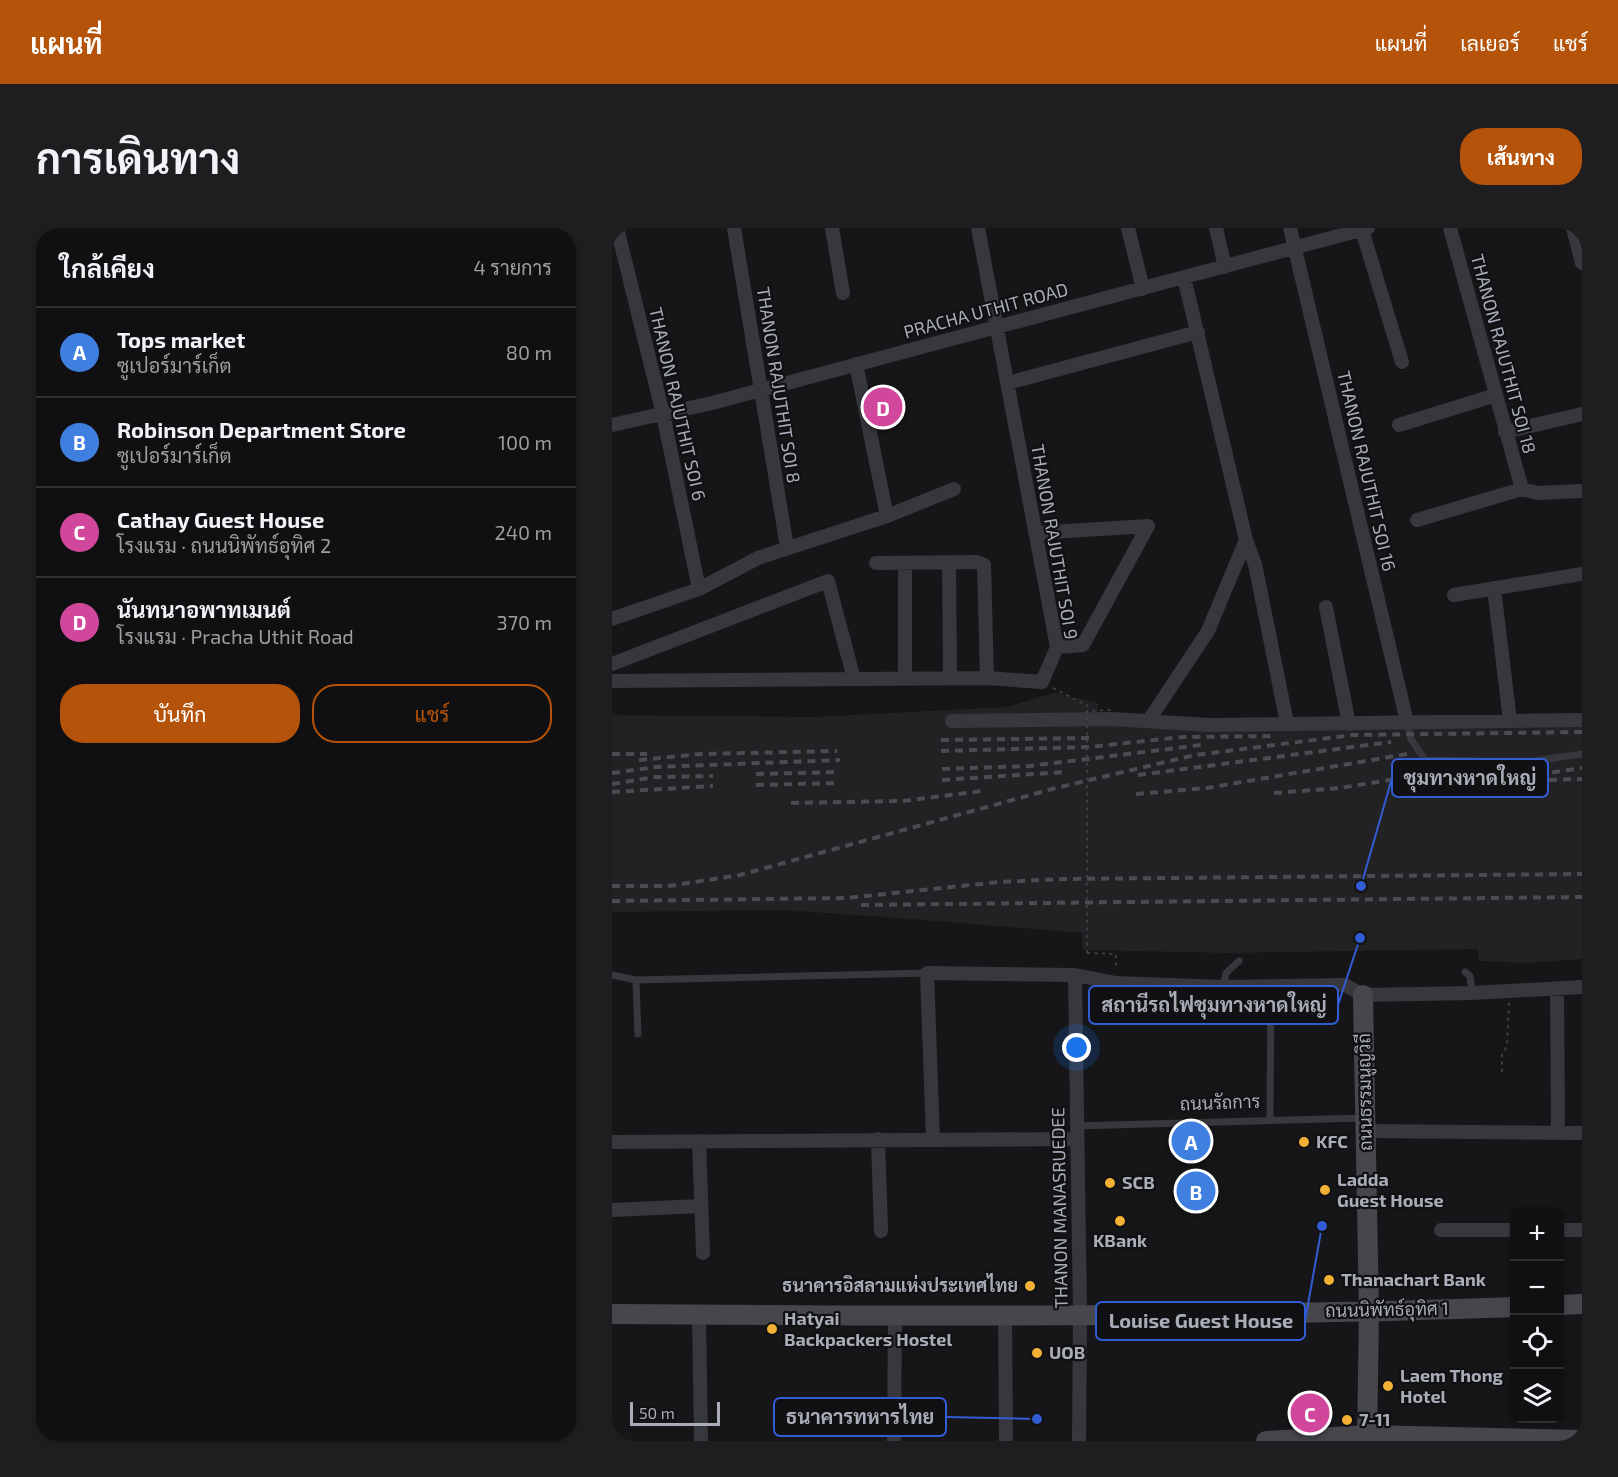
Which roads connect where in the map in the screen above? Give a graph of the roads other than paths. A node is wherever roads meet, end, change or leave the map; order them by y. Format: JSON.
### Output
{"nodes":[{"id":1,"x":617,"y":228,"type":"edge"},
{"id":2,"x":734,"y":228,"type":"edge"},
{"id":3,"x":832,"y":228,"type":"edge"},
{"id":4,"x":978,"y":228,"type":"edge"},
{"id":5,"x":1128,"y":228,"type":"edge"},
{"id":6,"x":1216,"y":228,"type":"edge"},
{"id":7,"x":1290,"y":228,"type":"edge"},
{"id":8,"x":1450,"y":228,"type":"edge"},
{"id":9,"x":1573,"y":228,"type":"edge"},
{"id":10,"x":1365,"y":229,"type":"edge"},
{"id":11,"x":1294,"y":248,"type":"junction"},
{"id":12,"x":1582,"y":263,"type":"edge"},
{"id":13,"x":1226,"y":267,"type":"junction"},
{"id":14,"x":1184,"y":278,"type":"junction"},
{"id":15,"x":1143,"y":288,"type":"junction"},
{"id":16,"x":843,"y":293,"type":"dead end"},
{"id":17,"x":996,"y":327,"type":"junction"},
{"id":18,"x":1198,"y":332,"type":"junction"},
{"id":19,"x":1402,"y":362,"type":"dead end"},
{"id":20,"x":856,"y":363,"type":"junction"},
{"id":21,"x":1008,"y":383,"type":"junction"},
{"id":22,"x":761,"y":390,"type":"junction"},
{"id":23,"x":1496,"y":395,"type":"junction"},
{"id":24,"x":663,"y":414,"type":"junction"},
{"id":25,"x":1582,"y":414,"type":"edge"},
{"id":26,"x":612,"y":425,"type":"edge"},
{"id":27,"x":1399,"y":425,"type":"dead end"},
{"id":28,"x":1505,"y":432,"type":"junction"},
{"id":29,"x":954,"y":489,"type":"dead end"},
{"id":30,"x":1522,"y":489,"type":"junction"},
{"id":31,"x":1582,"y":491,"type":"edge"},
{"id":32,"x":886,"y":516,"type":"junction"},
{"id":33,"x":1417,"y":520,"type":"dead end"},
{"id":34,"x":1035,"y":532,"type":"junction"},
{"id":35,"x":1246,"y":540,"type":"junction"},
{"id":36,"x":787,"y":547,"type":"junction"},
{"id":37,"x":876,"y":563,"type":"dead end"},
{"id":38,"x":905,"y":563,"type":"junction"},
{"id":39,"x":949,"y":563,"type":"junction"},
{"id":40,"x":1582,"y":574,"type":"edge"},
{"id":41,"x":1494,"y":588,"type":"junction"},
{"id":42,"x":699,"y":589,"type":"junction"},
{"id":43,"x":1454,"y":595,"type":"dead end"},
{"id":44,"x":1326,"y":608,"type":"dead end"},
{"id":45,"x":612,"y":619,"type":"edge"},
{"id":46,"x":1057,"y":647,"type":"junction"},
{"id":47,"x":612,"y":663,"type":"edge"},
{"id":48,"x":950,"y":678,"type":"junction"},
{"id":49,"x":987,"y":678,"type":"junction"},
{"id":50,"x":905,"y":679,"type":"junction"},
{"id":51,"x":854,"y":680,"type":"junction"},
{"id":52,"x":612,"y":681,"type":"edge"},
{"id":53,"x":1149,"y":720,"type":"junction"},
{"id":54,"x":1582,"y":720,"type":"edge"},
{"id":55,"x":1510,"y":721,"type":"junction"},
{"id":56,"x":952,"y":722,"type":"dead end"},
{"id":57,"x":1407,"y":722,"type":"junction"},
{"id":58,"x":1287,"y":723,"type":"junction"},
{"id":59,"x":1349,"y":724,"type":"junction"},
{"id":60,"x":1582,"y":754,"type":"edge"},
{"id":61,"x":1239,"y":961,"type":"dead end"},
{"id":62,"x":1465,"y":972,"type":"dead end"},
{"id":63,"x":927,"y":973,"type":"junction"},
{"id":64,"x":612,"y":975,"type":"edge"},
{"id":65,"x":1075,"y":975,"type":"junction"},
{"id":66,"x":636,"y":980,"type":"junction"},
{"id":67,"x":1271,"y":985,"type":"junction"},
{"id":68,"x":1223,"y":987,"type":"junction"},
{"id":69,"x":1582,"y":987,"type":"edge"},
{"id":70,"x":1557,"y":989,"type":"junction"},
{"id":71,"x":1472,"y":993,"type":"junction"},
{"id":72,"x":1363,"y":995,"type":"junction"},
{"id":73,"x":638,"y":1034,"type":"dead end"},
{"id":74,"x":1270,"y":1119,"type":"junction"},
{"id":75,"x":1365,"y":1125,"type":"junction"},
{"id":76,"x":1558,"y":1131,"type":"junction"},
{"id":77,"x":1076,"y":1133,"type":"junction"},
{"id":78,"x":1582,"y":1133,"type":"edge"},
{"id":79,"x":878,"y":1139,"type":"junction"},
{"id":80,"x":933,"y":1139,"type":"junction"},
{"id":81,"x":699,"y":1141,"type":"junction"},
{"id":82,"x":612,"y":1142,"type":"edge"},
{"id":83,"x":701,"y":1206,"type":"junction"},
{"id":84,"x":612,"y":1210,"type":"edge"},
{"id":85,"x":1441,"y":1230,"type":"dead end"},
{"id":86,"x":1510,"y":1230,"type":"edge"},
{"id":87,"x":1564,"y":1230,"type":"edge"},
{"id":88,"x":1582,"y":1230,"type":"edge"},
{"id":89,"x":881,"y":1231,"type":"dead end"},
{"id":90,"x":703,"y":1253,"type":"dead end"},
{"id":91,"x":1582,"y":1304,"type":"edge"},
{"id":92,"x":1564,"y":1305,"type":"edge"},
{"id":93,"x":1510,"y":1307,"type":"edge"},
{"id":94,"x":1369,"y":1312,"type":"junction"},
{"id":95,"x":612,"y":1314,"type":"edge"},
{"id":96,"x":1080,"y":1314,"type":"junction"},
{"id":97,"x":699,"y":1315,"type":"junction"},
{"id":98,"x":1005,"y":1316,"type":"junction"},
{"id":99,"x":895,"y":1317,"type":"junction"},
{"id":100,"x":1367,"y":1438,"type":"edge"},
{"id":101,"x":1582,"y":1440,"type":"edge"},
{"id":102,"x":701,"y":1441,"type":"edge"},
{"id":103,"x":894,"y":1441,"type":"edge"},
{"id":104,"x":1006,"y":1441,"type":"edge"},
{"id":105,"x":1079,"y":1441,"type":"edge"},
{"id":106,"x":1266,"y":1441,"type":"edge"}],
"edges":[{"from":1,"to":24,"type":"street","name":"THANON RAJUTHIT SOI 6"},
{"from":2,"to":22,"type":"street","name":"THANON RAJUTHIT SOI 8"},
{"from":3,"to":16,"type":"street"},
{"from":4,"to":17,"type":"street","name":"THANON RAJUTHIT SOI 9"},
{"from":5,"to":15,"type":"street"},
{"from":6,"to":13,"type":"street"},
{"from":7,"to":11,"type":"street","name":"THANON RAJUTHIT SOI 16"},
{"from":8,"to":23,"type":"street","name":"THANON RAJUTHIT SOI 18"},
{"from":9,"to":12,"type":"street"},
{"from":10,"to":11,"type":"street","name":"PRACHA UTHIT ROAD"},
{"from":10,"to":19,"type":"street"},
{"from":11,"to":13,"type":"street","name":"PRACHA UTHIT ROAD"},
{"from":11,"to":57,"type":"street","name":"THANON RAJUTHIT SOI 16"},
{"from":13,"to":14,"type":"street","name":"PRACHA UTHIT ROAD"},
{"from":14,"to":15,"type":"street","name":"PRACHA UTHIT ROAD"},
{"from":14,"to":18,"type":"street"},
{"from":15,"to":17,"type":"street","name":"PRACHA UTHIT ROAD"},
{"from":17,"to":20,"type":"street","name":"PRACHA UTHIT ROAD"},
{"from":17,"to":21,"type":"street","name":"THANON RAJUTHIT SOI 9"},
{"from":18,"to":21,"type":"street"},
{"from":18,"to":35,"type":"street"},
{"from":20,"to":22,"type":"street","name":"PRACHA UTHIT ROAD"},
{"from":20,"to":32,"type":"street"},
{"from":21,"to":34,"type":"street","name":"THANON RAJUTHIT SOI 9"},
{"from":22,"to":24,"type":"street","name":"PRACHA UTHIT ROAD"},
{"from":22,"to":36,"type":"street","name":"THANON RAJUTHIT SOI 8"},
{"from":23,"to":27,"type":"street"},
{"from":23,"to":28,"type":"street","name":"THANON RAJUTHIT SOI 18"},
{"from":24,"to":26,"type":"street","name":"PRACHA UTHIT ROAD"},
{"from":24,"to":42,"type":"street","name":"THANON RAJUTHIT SOI 6"},
{"from":25,"to":28,"type":"street"},
{"from":28,"to":30,"type":"street","name":"THANON RAJUTHIT SOI 18"},
{"from":29,"to":32,"type":"street"},
{"from":30,"to":31,"type":"street"},
{"from":30,"to":33,"type":"street"},
{"from":32,"to":36,"type":"street"},
{"from":34,"to":46,"type":"street","name":"THANON RAJUTHIT SOI 9"},
{"from":34,"to":46,"type":"street"},
{"from":35,"to":53,"type":"street"},
{"from":35,"to":58,"type":"street"},
{"from":36,"to":42,"type":"street"},
{"from":37,"to":38,"type":"street"},
{"from":38,"to":39,"type":"street"},
{"from":38,"to":50,"type":"street"},
{"from":39,"to":48,"type":"street"},
{"from":39,"to":49,"type":"street"},
{"from":40,"to":41,"type":"street"},
{"from":41,"to":43,"type":"street"},
{"from":41,"to":55,"type":"street"},
{"from":42,"to":45,"type":"street"},
{"from":44,"to":59,"type":"street"},
{"from":46,"to":49,"type":"street","name":"THANON RAJUTHIT SOI 9"},
{"from":47,"to":51,"type":"street"},
{"from":48,"to":49,"type":"street"},
{"from":48,"to":50,"type":"street"},
{"from":50,"to":51,"type":"street"},
{"from":51,"to":52,"type":"street"},
{"from":53,"to":56,"type":"street"},
{"from":53,"to":58,"type":"street"},
{"from":54,"to":55,"type":"street"},
{"from":55,"to":57,"type":"street"},
{"from":57,"to":59,"type":"street"},
{"from":57,"to":60,"type":"lane"},
{"from":58,"to":59,"type":"street"},
{"from":61,"to":68,"type":"lane"},
{"from":62,"to":71,"type":"lane"},
{"from":63,"to":65,"type":"street"},
{"from":63,"to":66,"type":"lane"},
{"from":63,"to":80,"type":"street"},
{"from":64,"to":66,"type":"lane"},
{"from":65,"to":68,"type":"street"},
{"from":65,"to":77,"type":"street","name":"THANON MANASRUEDEE"},
{"from":66,"to":73,"type":"lane"},
{"from":67,"to":68,"type":"street"},
{"from":67,"to":72,"type":"street"},
{"from":67,"to":74,"type":"lane"},
{"from":69,"to":70,"type":"street"},
{"from":70,"to":71,"type":"street"},
{"from":70,"to":76,"type":"street"},
{"from":71,"to":72,"type":"street"},
{"from":72,"to":75,"type":"street","name":"ถนนธรรมนูญวิถี"},
{"from":74,"to":75,"type":"lane","name":"ถนนรัถการ"},
{"from":74,"to":77,"type":"lane","name":"ถนนรัถการ"},
{"from":75,"to":76,"type":"street","name":"ถนนรัถการ"},
{"from":75,"to":94,"type":"street","name":"ถนนธรรมนูญวิถี"},
{"from":76,"to":78,"type":"street","name":"ถนนรัถการ"},
{"from":77,"to":80,"type":"street"},
{"from":77,"to":96,"type":"street","name":"THANON MANASRUEDEE"},
{"from":79,"to":80,"type":"street"},
{"from":79,"to":81,"type":"street"},
{"from":79,"to":89,"type":"street"},
{"from":81,"to":82,"type":"street"},
{"from":81,"to":83,"type":"street"},
{"from":83,"to":84,"type":"street"},
{"from":83,"to":90,"type":"street"},
{"from":85,"to":86,"type":"street"},
{"from":87,"to":88,"type":"street"},
{"from":91,"to":92,"type":"street"},
{"from":93,"to":94,"type":"street","name":"ถนนนิพัทธ์อุทิศ 1"},
{"from":94,"to":96,"type":"street","name":"ถนนนิพัทธ์อุทิศ 1"},
{"from":94,"to":100,"type":"street","name":"ถนนธรรมนูญวิถี"},
{"from":95,"to":97,"type":"street","name":"ถนนนิพัทธ์อุทิศ 1"},
{"from":96,"to":98,"type":"street","name":"ถนนนิพัทธ์อุทิศ 1"},
{"from":96,"to":105,"type":"street","name":"THANON MANASRUEDEE"},
{"from":97,"to":99,"type":"street","name":"ถนนนิพัทธ์อุทิศ 1"},
{"from":97,"to":102,"type":"street"},
{"from":98,"to":99,"type":"street","name":"ถนนนิพัทธ์อุทิศ 1"},
{"from":98,"to":104,"type":"street"},
{"from":99,"to":103,"type":"street"},
{"from":100,"to":101,"type":"street"},
{"from":100,"to":106,"type":"street"}]}
